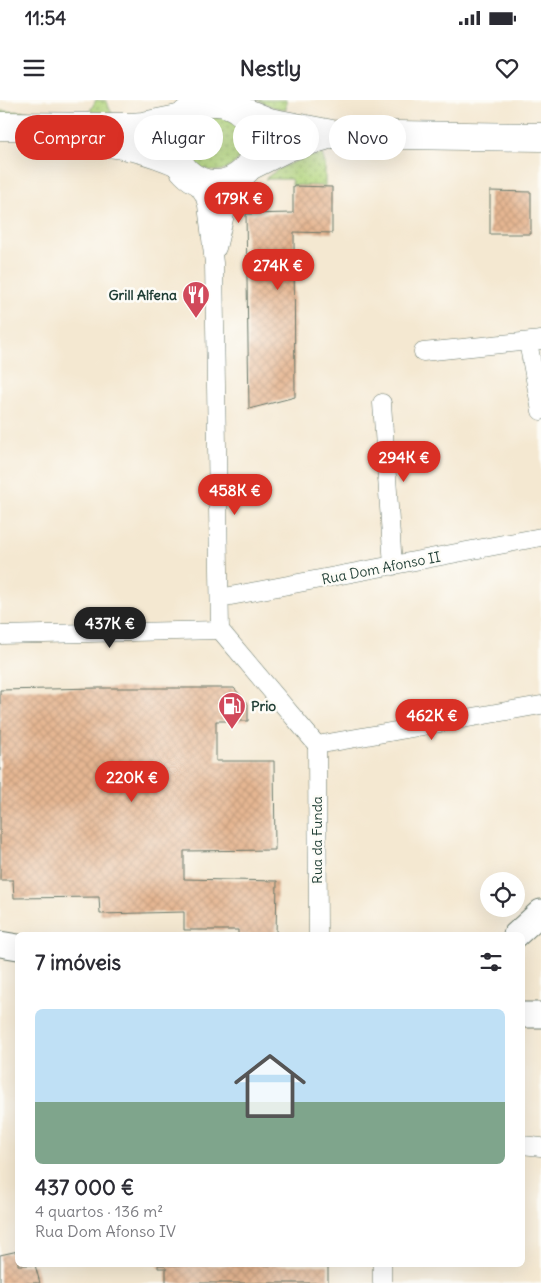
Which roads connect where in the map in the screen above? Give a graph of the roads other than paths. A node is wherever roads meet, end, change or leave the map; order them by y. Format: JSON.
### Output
{"nodes":[{"id":1,"x":232,"y":105,"type":"edge"},
{"id":2,"x":190,"y":109,"type":"edge"},
{"id":3,"x":0,"y":126,"type":"edge"},
{"id":4,"x":329,"y":133,"type":"edge"},
{"id":5,"x":329,"y":135,"type":"edge"},
{"id":6,"x":406,"y":135,"type":"edge"},
{"id":7,"x":541,"y":137,"type":"edge"},
{"id":8,"x":0,"y":141,"type":"edge"},
{"id":9,"x":185,"y":169,"type":"junction"},
{"id":10,"x":242,"y":172,"type":"junction"},
{"id":11,"x":214,"y":263,"type":"junction"},
{"id":12,"x":534,"y":341,"type":"edge"},
{"id":13,"x":423,"y":352,"type":"dead end"},
{"id":14,"x":382,"y":402,"type":"dead end"},
{"id":15,"x":541,"y":410,"type":"edge"},
{"id":16,"x":541,"y":537,"type":"edge"},
{"id":17,"x":393,"y":566,"type":"junction"},
{"id":18,"x":220,"y":598,"type":"junction"},
{"id":19,"x":220,"y":630,"type":"junction"},
{"id":20,"x":0,"y":635,"type":"edge"},
{"id":21,"x":541,"y":705,"type":"edge"},
{"id":22,"x":317,"y":745,"type":"junction"},
{"id":23,"x":541,"y":912,"type":"edge"},
{"id":24,"x":318,"y":932,"type":"edge"},
{"id":25,"x":519,"y":932,"type":"edge"},
{"id":26,"x":0,"y":944,"type":"edge"},
{"id":27,"x":15,"y":947,"type":"edge"},
{"id":28,"x":541,"y":1014,"type":"edge"},
{"id":29,"x":525,"y":1015,"type":"edge"},
{"id":30,"x":525,"y":1145,"type":"edge"},
{"id":31,"x":541,"y":1147,"type":"edge"},
{"id":32,"x":382,"y":1267,"type":"edge"},
{"id":33,"x":382,"y":1283,"type":"edge"}],
"edges":[{"from":1,"to":2,"type":"main road"},
{"from":1,"to":4,"type":"main road"},
{"from":1,"to":10,"type":"main road"},
{"from":2,"to":3,"type":"main road"},
{"from":2,"to":9,"type":"main road"},
{"from":5,"to":10,"type":"main road"},
{"from":6,"to":7,"type":"main road"},
{"from":8,"to":9,"type":"main road"},
{"from":9,"to":10,"type":"main road"},
{"from":9,"to":11,"type":"street"},
{"from":10,"to":11,"type":"street"},
{"from":11,"to":18,"type":"street"},
{"from":12,"to":13,"type":"street"},
{"from":12,"to":15,"type":"street"},
{"from":14,"to":17,"type":"street"},
{"from":16,"to":17,"type":"street","name":"Rua Dom Afonso II"},
{"from":17,"to":18,"type":"street","name":"Rua Dom Afonso II"},
{"from":18,"to":19,"type":"street"},
{"from":19,"to":20,"type":"street"},
{"from":19,"to":22,"type":"street"},
{"from":21,"to":22,"type":"street"},
{"from":22,"to":24,"type":"street","name":"Rua da Funda"},
{"from":23,"to":25,"type":"street"},
{"from":26,"to":27,"type":"street"},
{"from":28,"to":29,"type":"street"},
{"from":30,"to":31,"type":"street"},
{"from":32,"to":33,"type":"street"}]}
